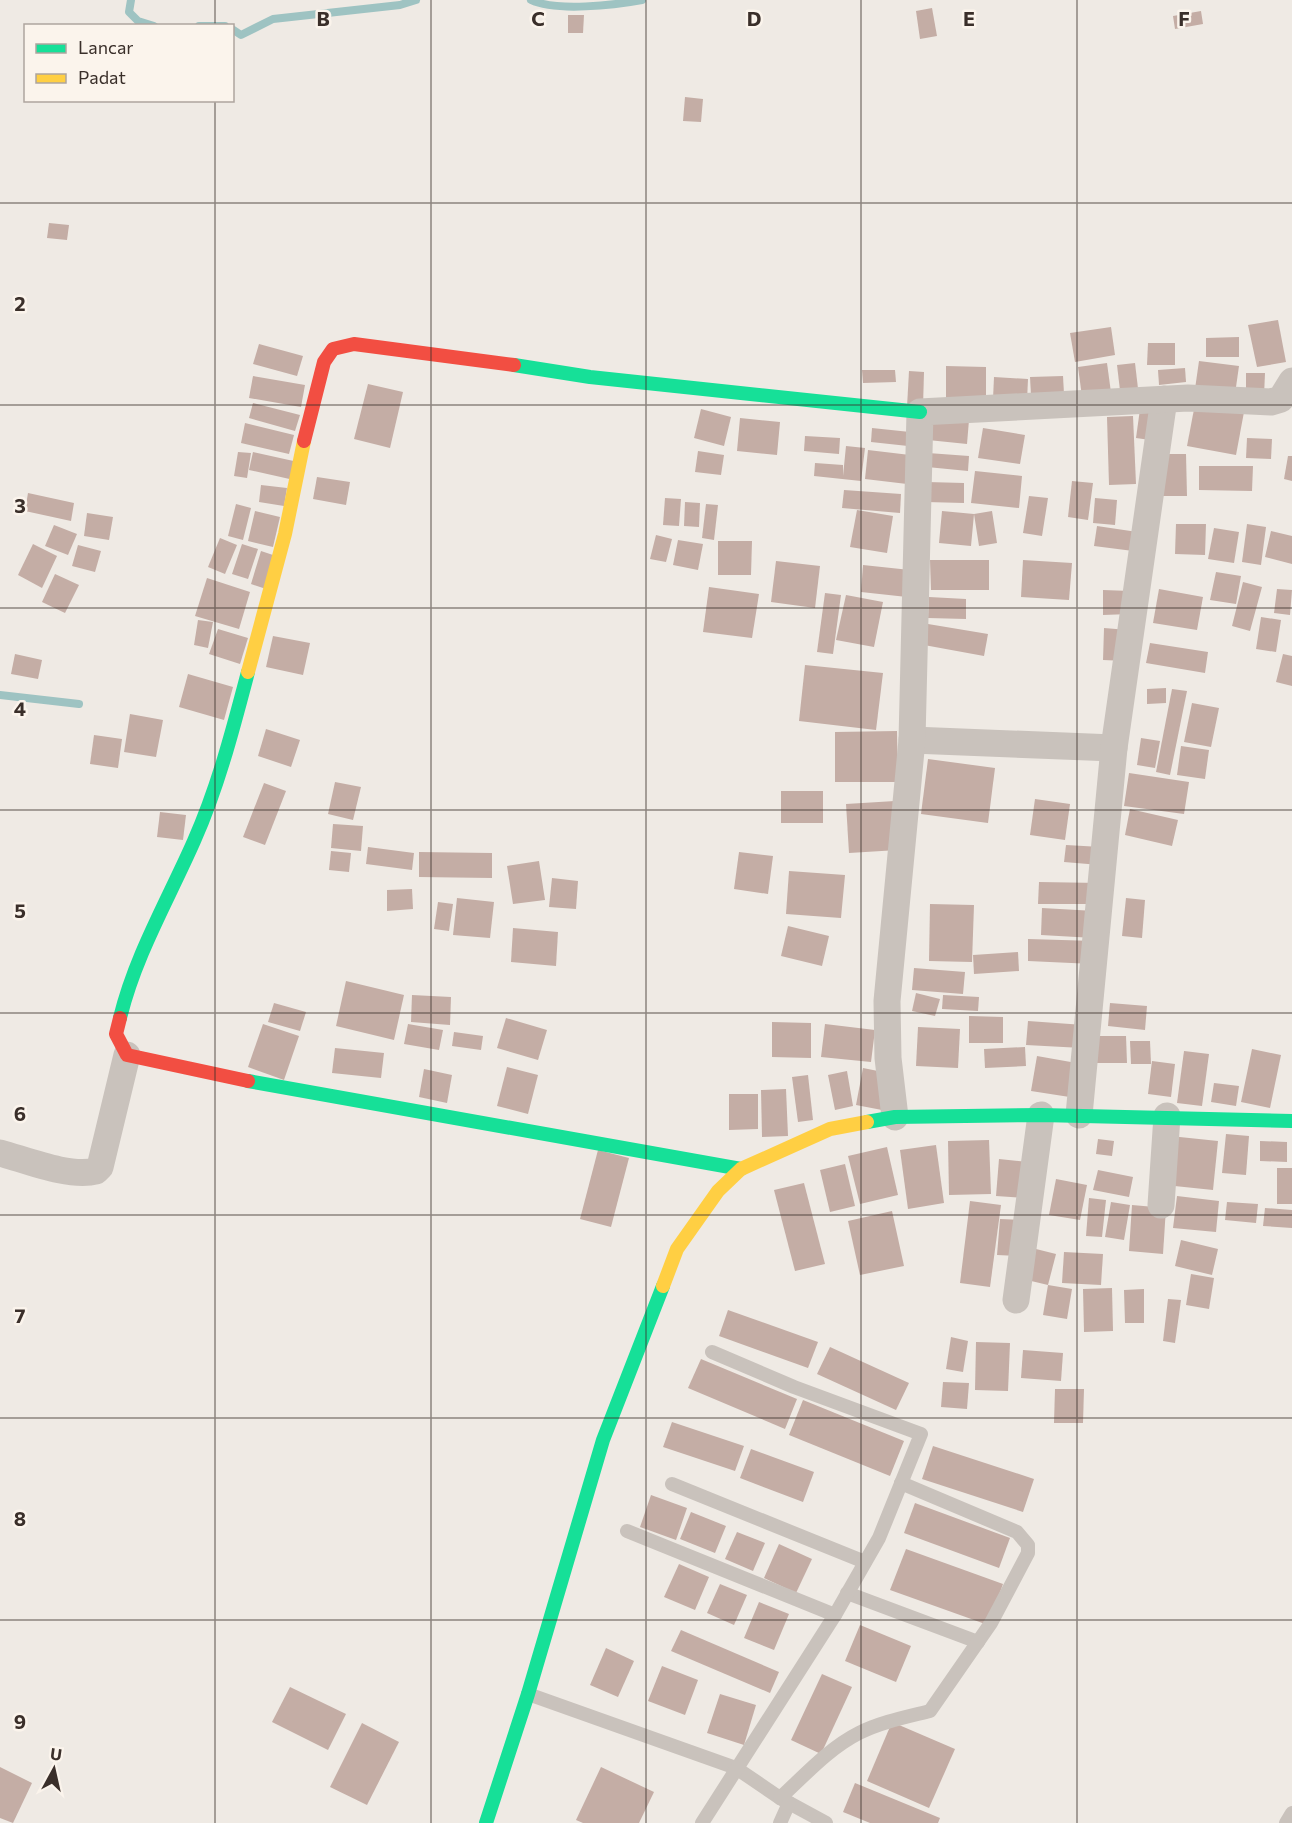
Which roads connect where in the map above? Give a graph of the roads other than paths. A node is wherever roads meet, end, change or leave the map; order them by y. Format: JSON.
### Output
{"nodes":[{"id":1,"x":1292,"y":381,"type":"edge"},
{"id":2,"x":1164,"y":399,"type":"junction"},
{"id":3,"x":920,"y":412,"type":"junction"},
{"id":4,"x":912,"y":740,"type":"junction"},
{"id":5,"x":1114,"y":748,"type":"junction"},
{"id":6,"x":127,"y":1055,"type":"junction"},
{"id":7,"x":1041,"y":1115,"type":"junction"},
{"id":8,"x":1079,"y":1116,"type":"junction"},
{"id":9,"x":1167,"y":1116,"type":"junction"},
{"id":10,"x":895,"y":1117,"type":"junction"},
{"id":11,"x":1292,"y":1121,"type":"edge"},
{"id":12,"x":0,"y":1153,"type":"edge"},
{"id":13,"x":741,"y":1169,"type":"junction"},
{"id":14,"x":1161,"y":1205,"type":"dead end"},
{"id":15,"x":1017,"y":1300,"type":"dead end"},
{"id":16,"x":712,"y":1352,"type":"dead end"},
{"id":17,"x":901,"y":1483,"type":"junction"},
{"id":18,"x":672,"y":1484,"type":"dead end"},
{"id":19,"x":627,"y":1531,"type":"dead end"},
{"id":20,"x":865,"y":1562,"type":"junction"},
{"id":21,"x":847,"y":1593,"type":"junction"},
{"id":22,"x":835,"y":1615,"type":"junction"},
{"id":23,"x":978,"y":1642,"type":"junction"},
{"id":24,"x":528,"y":1694,"type":"junction"},
{"id":25,"x":736,"y":1767,"type":"junction"},
{"id":26,"x":784,"y":1801,"type":"junction"},
{"id":27,"x":1292,"y":1812,"type":"edge"},
{"id":28,"x":486,"y":1823,"type":"edge"},
{"id":29,"x":702,"y":1823,"type":"edge"},
{"id":30,"x":780,"y":1823,"type":"edge"},
{"id":31,"x":826,"y":1823,"type":"edge"},
{"id":32,"x":1286,"y":1823,"type":"edge"}],
"edges":[{"from":1,"to":2,"type":"street"},
{"from":2,"to":3,"type":"street"},
{"from":2,"to":5,"type":"street"},
{"from":3,"to":4,"type":"street"},
{"from":3,"to":6,"type":"street"},
{"from":4,"to":5,"type":"street"},
{"from":4,"to":10,"type":"street"},
{"from":5,"to":8,"type":"street"},
{"from":6,"to":12,"type":"street"},
{"from":6,"to":13,"type":"street"},
{"from":7,"to":8,"type":"street"},
{"from":7,"to":10,"type":"street"},
{"from":7,"to":15,"type":"street"},
{"from":8,"to":9,"type":"street"},
{"from":9,"to":11,"type":"street"},
{"from":9,"to":14,"type":"street"},
{"from":10,"to":13,"type":"street"},
{"from":13,"to":24,"type":"street"},
{"from":16,"to":17,"type":"lane"},
{"from":17,"to":20,"type":"lane"},
{"from":17,"to":23,"type":"lane"},
{"from":18,"to":20,"type":"lane"},
{"from":19,"to":22,"type":"lane"},
{"from":20,"to":21,"type":"lane"},
{"from":21,"to":22,"type":"lane"},
{"from":21,"to":23,"type":"lane"},
{"from":22,"to":25,"type":"lane"},
{"from":23,"to":26,"type":"lane"},
{"from":24,"to":25,"type":"lane"},
{"from":24,"to":28,"type":"street"},
{"from":25,"to":26,"type":"lane"},
{"from":25,"to":29,"type":"lane"},
{"from":26,"to":30,"type":"lane"},
{"from":26,"to":31,"type":"lane"},
{"from":27,"to":32,"type":"lane"}]}
